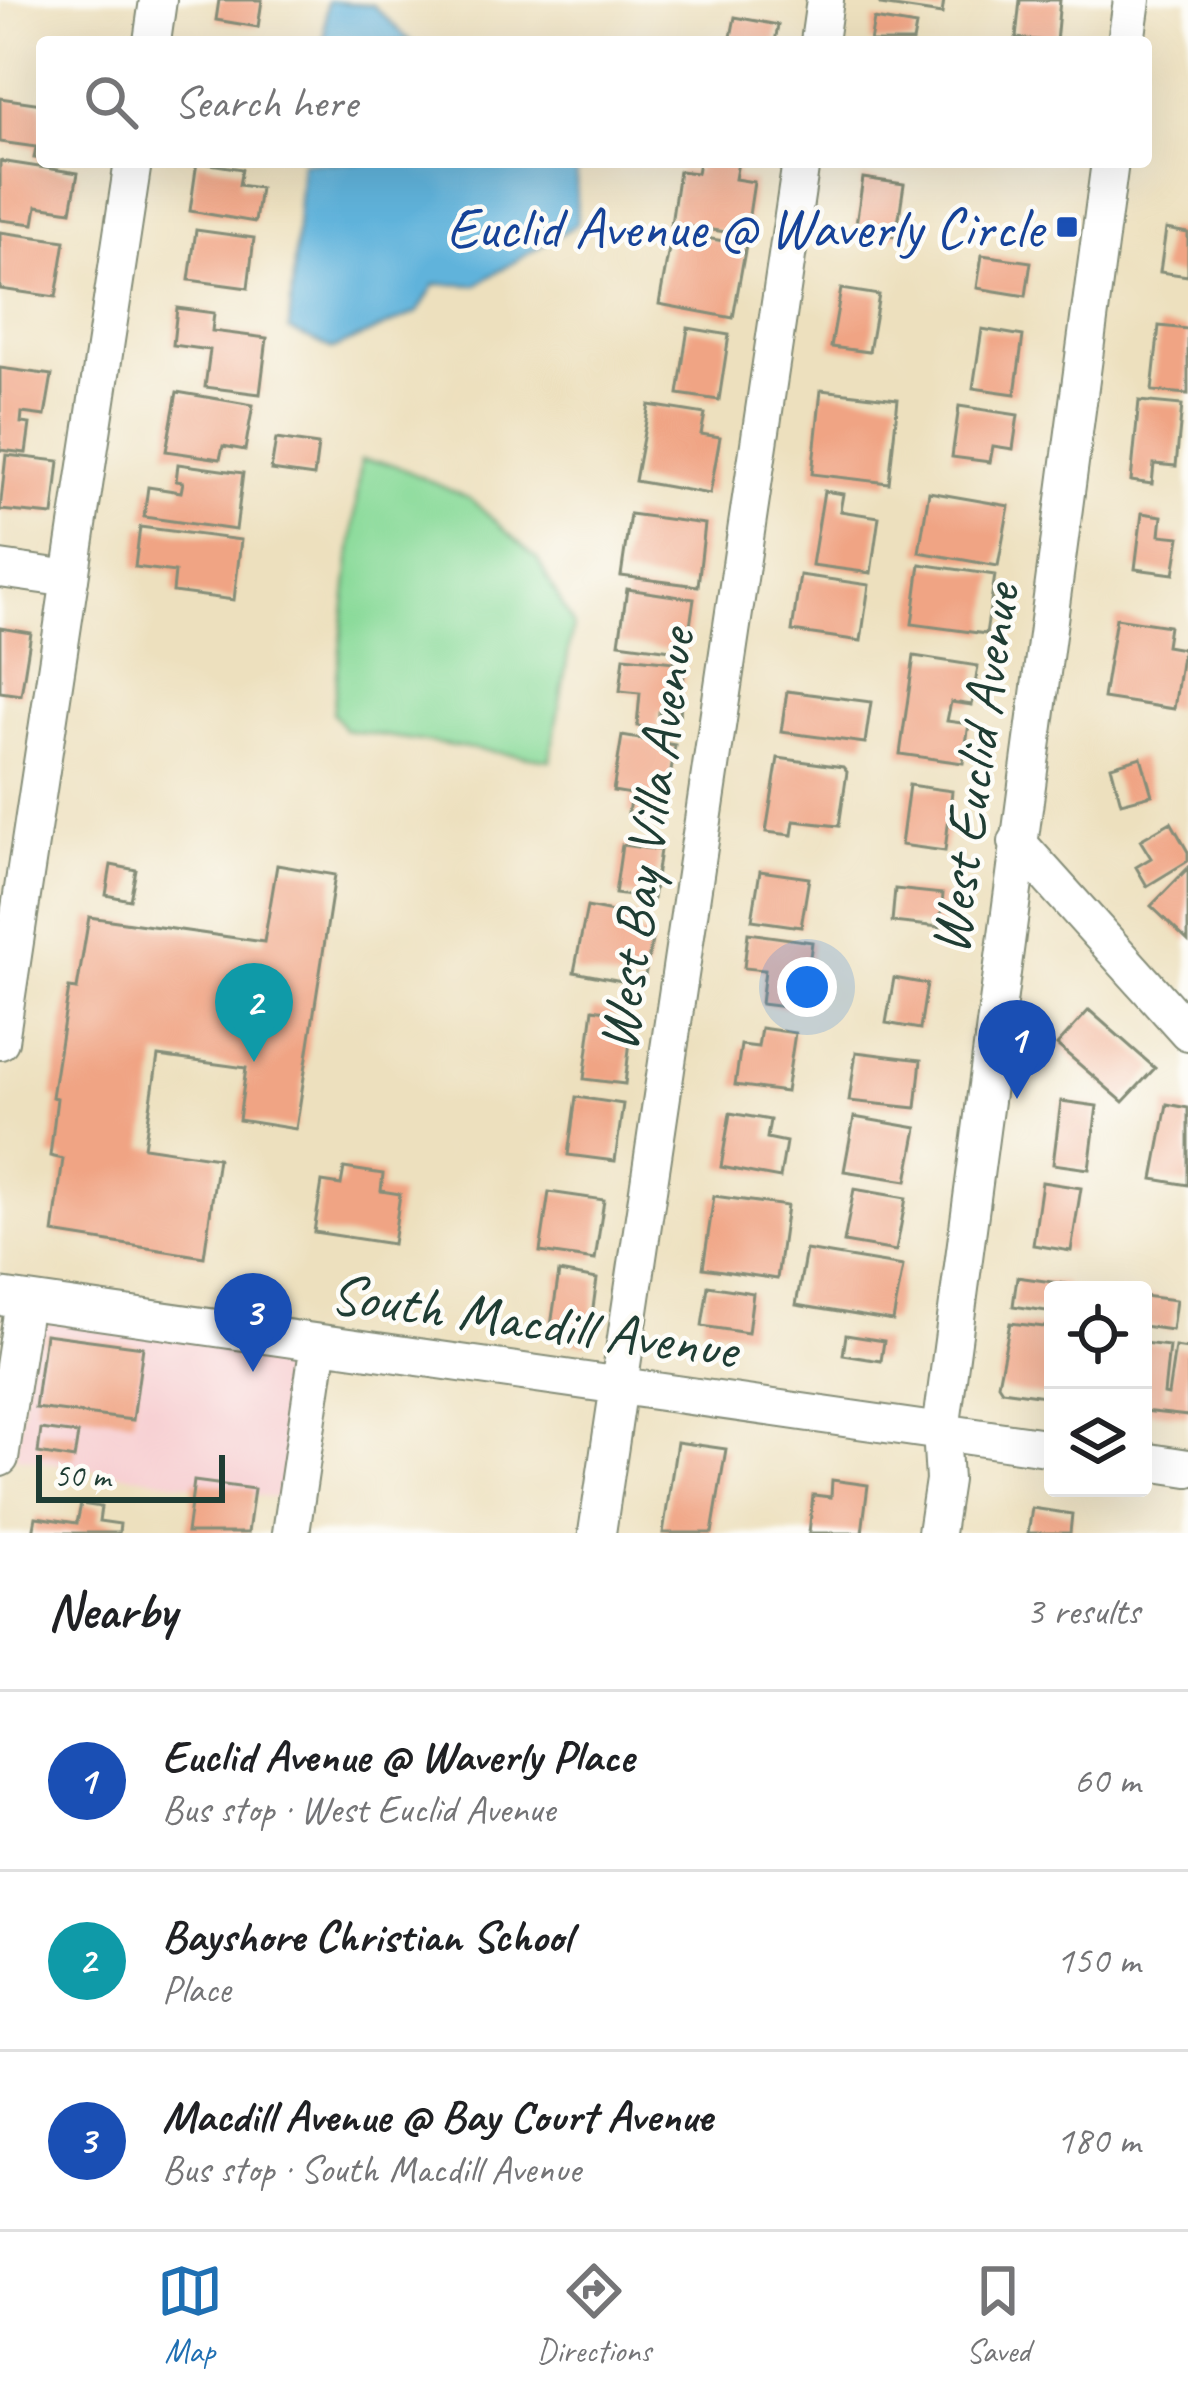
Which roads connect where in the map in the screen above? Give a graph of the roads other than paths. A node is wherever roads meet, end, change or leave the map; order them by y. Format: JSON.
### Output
{"nodes":[{"id":1,"x":158,"y":0,"type":"edge"},
{"id":2,"x":825,"y":0,"type":"edge"},
{"id":3,"x":153,"y":36,"type":"edge"},
{"id":4,"x":820,"y":36,"type":"edge"},
{"id":5,"x":133,"y":168,"type":"edge"},
{"id":6,"x":800,"y":168,"type":"edge"},
{"id":7,"x":1109,"y":168,"type":"edge"},
{"id":8,"x":0,"y":569,"type":"edge"},
{"id":9,"x":70,"y":579,"type":"junction"},
{"id":10,"x":1017,"y":842,"type":"junction"},
{"id":11,"x":1188,"y":1032,"type":"edge"},
{"id":12,"x":0,"y":1041,"type":"edge"},
{"id":13,"x":12,"y":1299,"type":"edge"},
{"id":14,"x":319,"y":1343,"type":"junction"},
{"id":15,"x":618,"y":1388,"type":"junction"},
{"id":16,"x":940,"y":1431,"type":"junction"},
{"id":17,"x":1044,"y":1447,"type":"edge"},
{"id":18,"x":0,"y":1458,"type":"edge"},
{"id":19,"x":1152,"y":1462,"type":"edge"},
{"id":20,"x":1188,"y":1468,"type":"edge"},
{"id":21,"x":291,"y":1533,"type":"edge"},
{"id":22,"x":597,"y":1533,"type":"edge"},
{"id":23,"x":936,"y":1533,"type":"edge"}],
"edges":[{"from":1,"to":3,"type":"street"},
{"from":2,"to":4,"type":"street"},
{"from":5,"to":9,"type":"street"},
{"from":6,"to":15,"type":"street","name":"West Bay Villa Avenue"},
{"from":7,"to":10,"type":"street","name":"West Euclid Avenue"},
{"from":8,"to":9,"type":"street"},
{"from":9,"to":12,"type":"street"},
{"from":10,"to":11,"type":"street"},
{"from":10,"to":16,"type":"street","name":"West Euclid Avenue"},
{"from":13,"to":14,"type":"street","name":"South Macdill Avenue"},
{"from":13,"to":18,"type":"street"},
{"from":14,"to":15,"type":"street","name":"South Macdill Avenue"},
{"from":14,"to":21,"type":"street"},
{"from":15,"to":16,"type":"street","name":"South Macdill Avenue"},
{"from":15,"to":22,"type":"street","name":"West Bay Villa Avenue"},
{"from":16,"to":17,"type":"street","name":"South Macdill Avenue"},
{"from":16,"to":23,"type":"street","name":"West Euclid Avenue"},
{"from":19,"to":20,"type":"street"}]}
